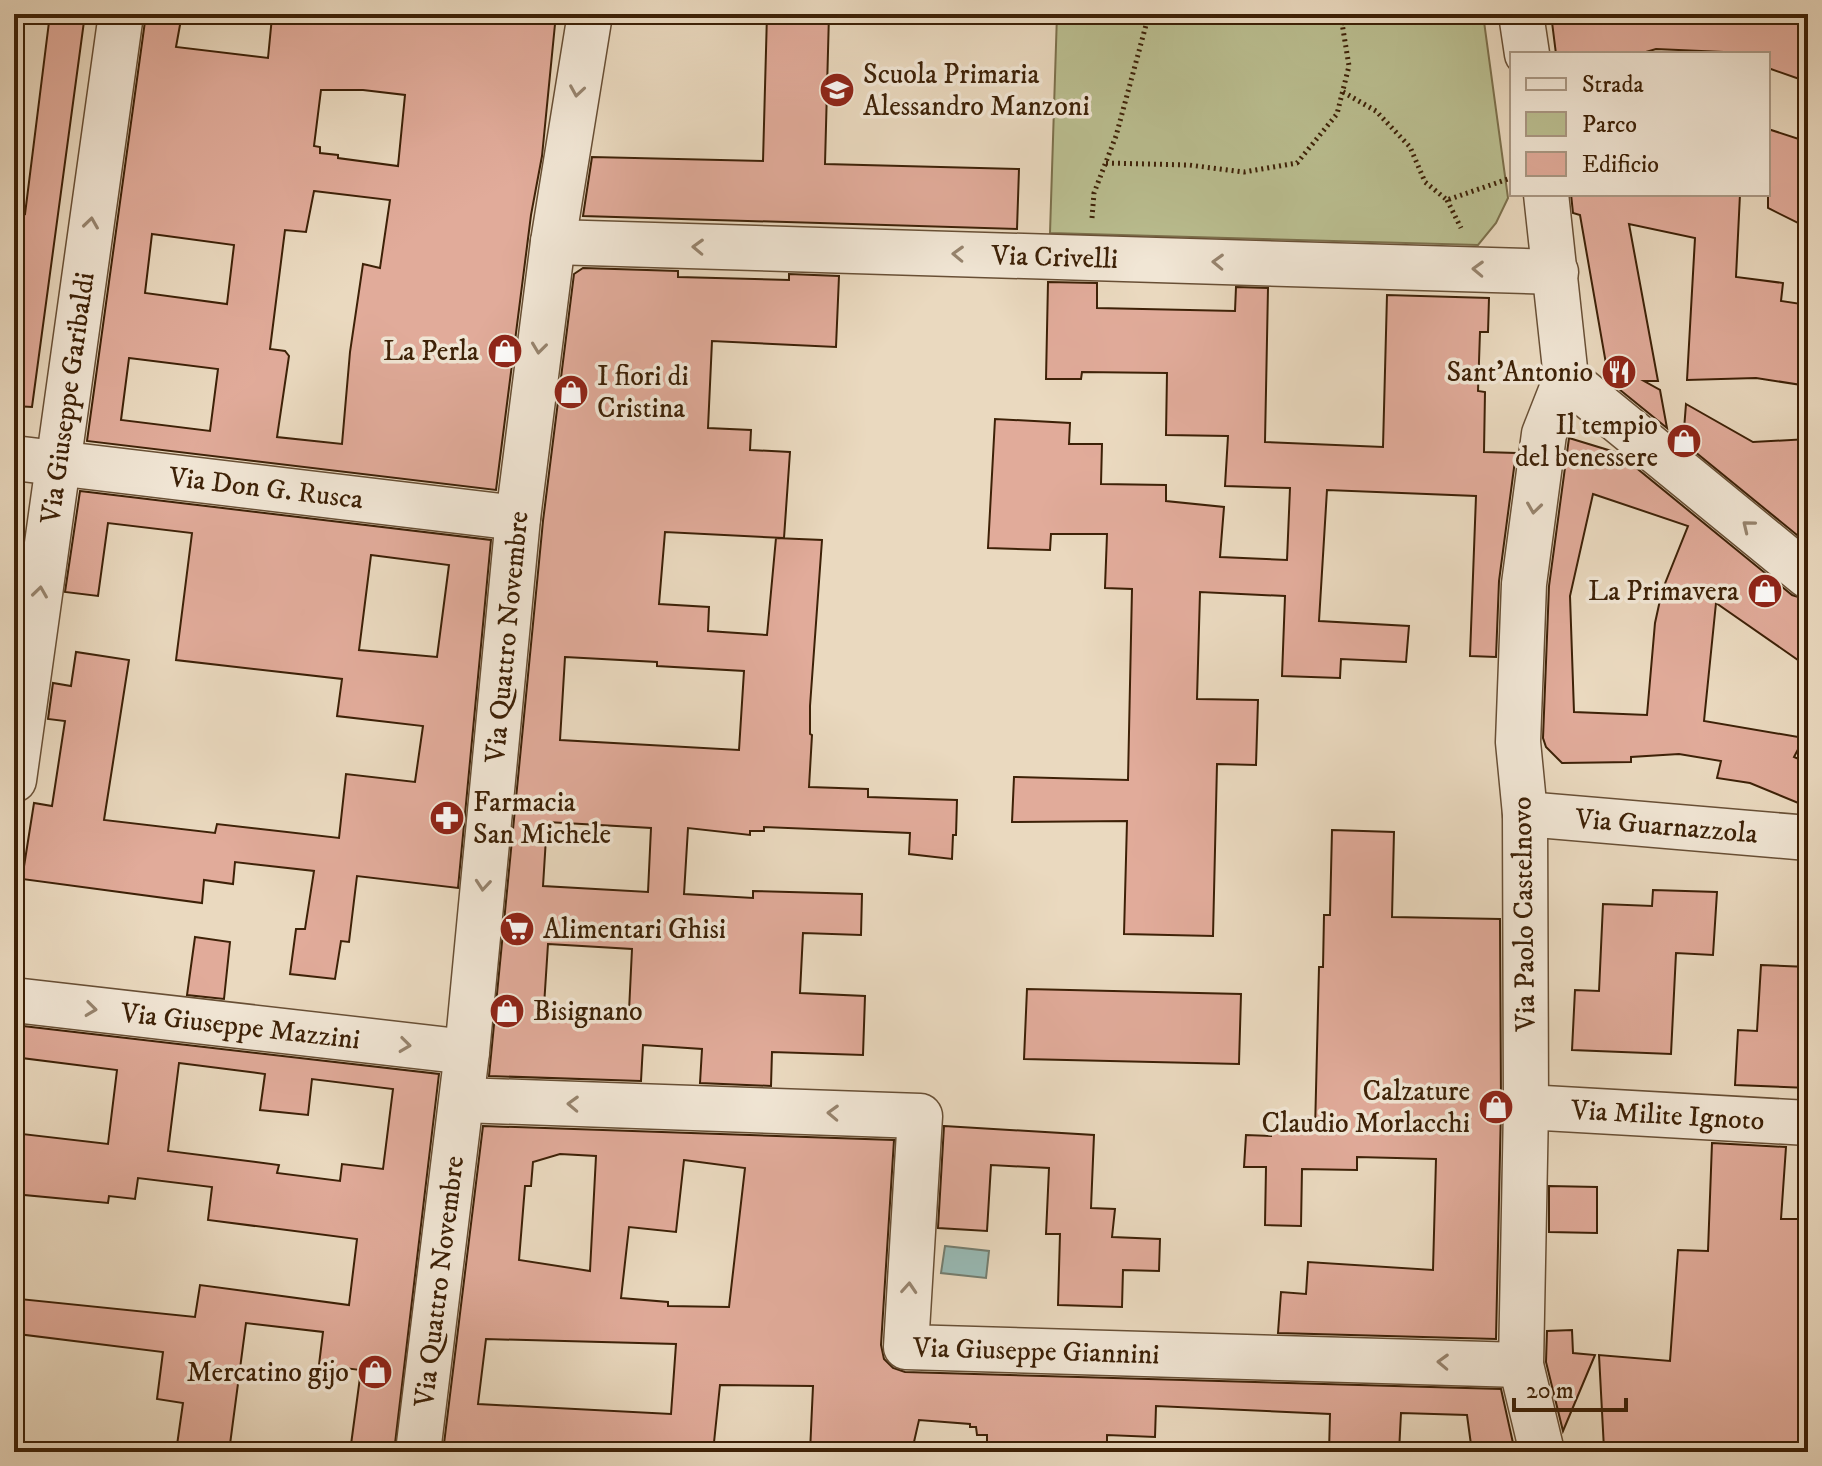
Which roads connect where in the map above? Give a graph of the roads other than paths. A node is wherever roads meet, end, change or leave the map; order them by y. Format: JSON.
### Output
{"nodes":[{"id":1,"x":121,"y":14,"type":"edge"},
{"id":2,"x":590,"y":14,"type":"edge"},
{"id":3,"x":1521,"y":14,"type":"edge"},
{"id":4,"x":1527,"y":52,"type":"edge"},
{"id":5,"x":1546,"y":196,"type":"edge"},
{"id":6,"x":553,"y":242,"type":"junction"},
{"id":7,"x":1556,"y":272,"type":"junction"},
{"id":8,"x":1566,"y":378,"type":"junction"},
{"id":9,"x":14,"y":458,"type":"edge"},
{"id":10,"x":58,"y":462,"type":"junction"},
{"id":11,"x":518,"y":518,"type":"junction"},
{"id":12,"x":1808,"y":576,"type":"edge"},
{"id":13,"x":14,"y":780,"type":"edge"},
{"id":14,"x":1525,"y":814,"type":"junction"},
{"id":15,"x":1808,"y":838,"type":"edge"},
{"id":16,"x":14,"y":1000,"type":"edge"},
{"id":17,"x":467,"y":1052,"type":"junction"},
{"id":18,"x":462,"y":1100,"type":"junction"},
{"id":19,"x":1526,"y":1107,"type":"junction"},
{"id":20,"x":1808,"y":1123,"type":"edge"},
{"id":21,"x":1521,"y":1365,"type":"junction"},
{"id":22,"x":418,"y":1452,"type":"edge"},
{"id":23,"x":1542,"y":1452,"type":"edge"}],
"edges":[{"from":10,"to":1,"type":"street","name":"Via Giuseppe Garibaldi","one_way":true},
{"from":2,"to":6,"type":"street","name":"Via Quattro Novembre","one_way":true},
{"from":3,"to":4,"type":"street"},
{"from":5,"to":7,"type":"street"},
{"from":7,"to":6,"type":"street","name":"Via Crivelli","one_way":true},
{"from":6,"to":11,"type":"street","name":"Via Quattro Novembre","one_way":true},
{"from":7,"to":8,"type":"street"},
{"from":12,"to":8,"type":"street","one_way":true},
{"from":8,"to":14,"type":"street","name":"Via Paolo Castelnovo","one_way":true},
{"from":9,"to":10,"type":"street","name":"Via Don G. Rusca"},
{"from":10,"to":11,"type":"street","name":"Via Don G. Rusca"},
{"from":13,"to":10,"type":"street","name":"Via Giuseppe Garibaldi","one_way":true},
{"from":11,"to":17,"type":"street","name":"Via Quattro Novembre","one_way":true},
{"from":14,"to":15,"type":"street","name":"Via Guarnazzola"},
{"from":14,"to":19,"type":"street","name":"Via Paolo Castelnovo"},
{"from":16,"to":17,"type":"street","name":"Via Giuseppe Mazzini","one_way":true},
{"from":17,"to":18,"type":"street","name":"Via Quattro Novembre"},
{"from":21,"to":18,"type":"street","name":"Via Giuseppe Giannini","one_way":true},
{"from":18,"to":22,"type":"street","name":"Via Quattro Novembre"},
{"from":19,"to":20,"type":"street","name":"Via Milite Ignoto"},
{"from":19,"to":21,"type":"street","name":"Via Paolo Castelnovo"},
{"from":21,"to":23,"type":"street","name":"Via Paolo Castelnovo"}]}
